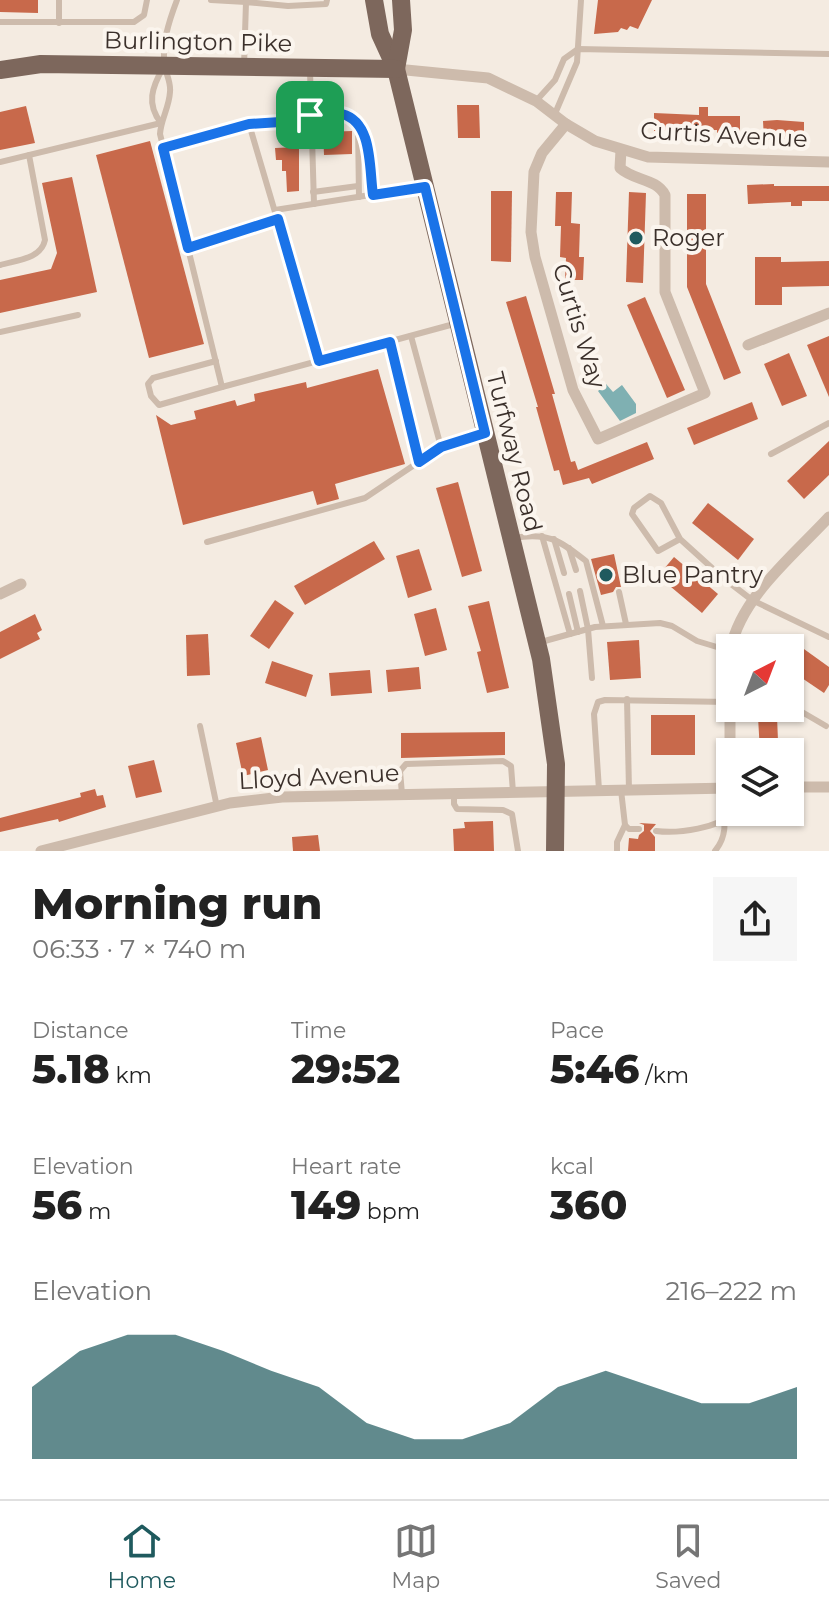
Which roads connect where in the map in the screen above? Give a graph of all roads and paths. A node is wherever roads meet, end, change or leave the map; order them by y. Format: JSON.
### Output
{"nodes":[{"id":1,"x":59,"y":0,"type":"edge"},
{"id":2,"x":147,"y":0,"type":"edge"},
{"id":3,"x":177,"y":0,"type":"edge"},
{"id":4,"x":211,"y":0,"type":"edge"},
{"id":5,"x":327,"y":0,"type":"edge"},
{"id":6,"x":374,"y":0,"type":"edge"},
{"id":7,"x":401,"y":0,"type":"edge"},
{"id":8,"x":581,"y":0,"type":"edge"},
{"id":9,"x":236,"y":1,"type":"edge"},
{"id":10,"x":246,"y":2,"type":"junction"},
{"id":11,"x":257,"y":2,"type":"edge"},
{"id":12,"x":0,"y":22,"type":"edge"},
{"id":13,"x":59,"y":23,"type":"junction"},
{"id":14,"x":578,"y":49,"type":"junction"},
{"id":15,"x":829,"y":54,"type":"edge"},
{"id":16,"x":165,"y":65,"type":"junction"},
{"id":17,"x":244,"y":66,"type":"junction"},
{"id":18,"x":310,"y":67,"type":"junction"},
{"id":19,"x":396,"y":69,"type":"junction"},
{"id":20,"x":0,"y":70,"type":"edge"},
{"id":21,"x":536,"y":101,"type":"junction"},
{"id":22,"x":554,"y":116,"type":"junction"},
{"id":23,"x":310,"y":118,"type":"junction"},
{"id":24,"x":161,"y":123,"type":"junction"},
{"id":25,"x":358,"y":123,"type":"junction"},
{"id":26,"x":249,"y":124,"type":"junction"},
{"id":27,"x":566,"y":124,"type":"junction"},
{"id":28,"x":163,"y":148,"type":"junction"},
{"id":29,"x":621,"y":150,"type":"junction"},
{"id":30,"x":29,"y":155,"type":"junction"},
{"id":31,"x":0,"y":162,"type":"edge"},
{"id":32,"x":829,"y":162,"type":"edge"},
{"id":33,"x":358,"y":186,"type":"junction"},
{"id":34,"x":425,"y":187,"type":"junction"},
{"id":35,"x":313,"y":192,"type":"junction"},
{"id":36,"x":373,"y":195,"type":"junction"},
{"id":37,"x":359,"y":197,"type":"junction"},
{"id":38,"x":314,"y":204,"type":"junction"},
{"id":39,"x":275,"y":210,"type":"junction"},
{"id":40,"x":278,"y":219,"type":"junction"},
{"id":41,"x":188,"y":248,"type":"junction"},
{"id":42,"x":0,"y":265,"type":"edge"},
{"id":43,"x":829,"y":313,"type":"edge"},
{"id":44,"x":78,"y":315,"type":"dead end"},
{"id":45,"x":458,"y":323,"type":"junction"},
{"id":46,"x":0,"y":332,"type":"edge"},
{"id":47,"x":411,"y":336,"type":"junction"},
{"id":48,"x":390,"y":342,"type":"junction"},
{"id":49,"x":748,"y":345,"type":"dead end"},
{"id":50,"x":216,"y":361,"type":"junction"},
{"id":51,"x":319,"y":361,"type":"junction"},
{"id":52,"x":222,"y":387,"type":"junction"},
{"id":53,"x":829,"y":423,"type":"edge"},
{"id":54,"x":485,"y":433,"type":"junction"},
{"id":55,"x":441,"y":447,"type":"junction"},
{"id":56,"x":771,"y":454,"type":"dead end"},
{"id":57,"x":419,"y":462,"type":"junction"},
{"id":58,"x":829,"y":517,"type":"edge"},
{"id":59,"x":542,"y":536,"type":"junction"},
{"id":60,"x":511,"y":539,"type":"junction"},
{"id":61,"x":554,"y":539,"type":"junction"},
{"id":62,"x":680,"y":539,"type":"junction"},
{"id":63,"x":207,"y":542,"type":"dead end"},
{"id":64,"x":569,"y":548,"type":"junction"},
{"id":65,"x":576,"y":570,"type":"dead end"},
{"id":66,"x":564,"y":573,"type":"dead end"},
{"id":67,"x":21,"y":584,"type":"dead end"},
{"id":68,"x":580,"y":591,"type":"dead end"},
{"id":69,"x":619,"y":592,"type":"dead end"},
{"id":70,"x":0,"y":594,"type":"edge"},
{"id":71,"x":569,"y":594,"type":"dead end"},
{"id":72,"x":752,"y":600,"type":"junction"},
{"id":73,"x":626,"y":624,"type":"junction"},
{"id":74,"x":603,"y":626,"type":"junction"},
{"id":75,"x":588,"y":629,"type":"junction"},
{"id":76,"x":574,"y":633,"type":"junction"},
{"id":77,"x":735,"y":634,"type":"edge"},
{"id":78,"x":829,"y":637,"type":"edge"},
{"id":79,"x":537,"y":643,"type":"junction"},
{"id":80,"x":716,"y":647,"type":"edge"},
{"id":81,"x":592,"y":678,"type":"dead end"},
{"id":82,"x":627,"y":699,"type":"junction"},
{"id":83,"x":716,"y":702,"type":"edge"},
{"id":84,"x":804,"y":713,"type":"edge"},
{"id":85,"x":200,"y":726,"type":"dead end"},
{"id":86,"x":826,"y":726,"type":"dead end"},
{"id":87,"x":804,"y":787,"type":"edge"},
{"id":88,"x":829,"y":787,"type":"edge"},
{"id":89,"x":716,"y":788,"type":"edge"},
{"id":90,"x":599,"y":790,"type":"junction"},
{"id":91,"x":625,"y":790,"type":"junction"},
{"id":92,"x":557,"y":791,"type":"junction"},
{"id":93,"x":513,"y":792,"type":"junction"},
{"id":94,"x":454,"y":793,"type":"junction"},
{"id":95,"x":402,"y":794,"type":"junction"},
{"id":96,"x":217,"y":807,"type":"junction"},
{"id":97,"x":716,"y":823,"type":"edge"},
{"id":98,"x":625,"y":825,"type":"junction"},
{"id":99,"x":726,"y":826,"type":"edge"},
{"id":100,"x":639,"y":829,"type":"dead end"},
{"id":101,"x":656,"y":831,"type":"dead end"},
{"id":102,"x":41,"y":851,"type":"edge"},
{"id":103,"x":518,"y":851,"type":"edge"},
{"id":104,"x":555,"y":851,"type":"edge"},
{"id":105,"x":617,"y":851,"type":"edge"},
{"id":106,"x":715,"y":851,"type":"edge"}],
"edges":[{"from":1,"to":13,"type":"lane"},
{"from":2,"to":13,"type":"lane"},
{"from":3,"to":16,"type":"lane"},
{"from":4,"to":9,"type":"lane"},
{"from":5,"to":11,"type":"lane"},
{"from":6,"to":19,"type":"main road","name":"Turfway Road"},
{"from":7,"to":19,"type":"main road","name":"Turfway Road"},
{"from":8,"to":14,"type":"lane"},
{"from":9,"to":10,"type":"lane"},
{"from":10,"to":11,"type":"lane"},
{"from":10,"to":17,"type":"lane"},
{"from":12,"to":13,"type":"lane"},
{"from":14,"to":15,"type":"lane"},
{"from":14,"to":21,"type":"lane"},
{"from":14,"to":22,"type":"lane"},
{"from":16,"to":17,"type":"main road","name":"Burlington Pike"},
{"from":16,"to":20,"type":"main road","name":"Burlington Pike"},
{"from":16,"to":24,"type":"lane"},
{"from":16,"to":24,"type":"lane"},
{"from":17,"to":18,"type":"main road","name":"Burlington Pike"},
{"from":18,"to":19,"type":"main road","name":"Burlington Pike"},
{"from":18,"to":23,"type":"lane"},
{"from":19,"to":21,"type":"street","name":"Curtis Avenue"},
{"from":19,"to":34,"type":"main road","name":"Turfway Road"},
{"from":21,"to":22,"type":"street","name":"Curtis Avenue"},
{"from":22,"to":27,"type":"street","name":"Curtis Avenue"},
{"from":23,"to":25,"type":"lane"},
{"from":23,"to":26,"type":"lane"},
{"from":23,"to":35,"type":"lane"},
{"from":24,"to":28,"type":"lane"},
{"from":24,"to":30,"type":"lane"},
{"from":25,"to":33,"type":"lane"},
{"from":25,"to":36,"type":"lane"},
{"from":26,"to":28,"type":"lane"},
{"from":26,"to":39,"type":"lane"},
{"from":27,"to":29,"type":"street","name":"Curtis Avenue"},
{"from":27,"to":29,"type":"street","name":"Curtis Way"},
{"from":28,"to":41,"type":"lane"},
{"from":29,"to":32,"type":"street","name":"Curtis Avenue"},
{"from":30,"to":31,"type":"lane"},
{"from":30,"to":42,"type":"lane"},
{"from":33,"to":35,"type":"lane"},
{"from":33,"to":37,"type":"lane"},
{"from":34,"to":36,"type":"lane"},
{"from":34,"to":45,"type":"main road","name":"Turfway Road"},
{"from":35,"to":38,"type":"lane"},
{"from":36,"to":37,"type":"lane"},
{"from":37,"to":38,"type":"lane"},
{"from":38,"to":39,"type":"lane"},
{"from":39,"to":40,"type":"lane"},
{"from":40,"to":41,"type":"lane"},
{"from":40,"to":51,"type":"lane"},
{"from":41,"to":50,"type":"lane"},
{"from":43,"to":49,"type":"street"},
{"from":44,"to":46,"type":"lane"},
{"from":45,"to":47,"type":"lane"},
{"from":45,"to":54,"type":"main road","name":"Turfway Road"},
{"from":47,"to":48,"type":"lane"},
{"from":47,"to":55,"type":"lane"},
{"from":48,"to":51,"type":"lane"},
{"from":48,"to":57,"type":"lane"},
{"from":50,"to":52,"type":"lane"},
{"from":50,"to":52,"type":"lane"},
{"from":51,"to":52,"type":"lane"},
{"from":53,"to":56,"type":"lane"},
{"from":54,"to":55,"type":"lane"},
{"from":54,"to":60,"type":"main road","name":"Turfway Road"},
{"from":55,"to":57,"type":"lane"},
{"from":57,"to":63,"type":"lane"},
{"from":58,"to":72,"type":"street"},
{"from":59,"to":60,"type":"lane"},
{"from":59,"to":61,"type":"lane"},
{"from":59,"to":76,"type":"lane"},
{"from":60,"to":79,"type":"main road","name":"Turfway Road"},
{"from":61,"to":64,"type":"lane"},
{"from":61,"to":66,"type":"lane"},
{"from":62,"to":62,"type":"lane"},
{"from":62,"to":72,"type":"lane"},
{"from":64,"to":65,"type":"lane"},
{"from":64,"to":74,"type":"lane"},
{"from":67,"to":70,"type":"street"},
{"from":68,"to":75,"type":"lane"},
{"from":69,"to":73,"type":"lane"},
{"from":71,"to":76,"type":"lane"},
{"from":72,"to":77,"type":"street"},
{"from":72,"to":78,"type":"lane"},
{"from":73,"to":74,"type":"lane"},
{"from":73,"to":80,"type":"lane"},
{"from":74,"to":75,"type":"lane"},
{"from":75,"to":76,"type":"lane"},
{"from":75,"to":81,"type":"lane"},
{"from":76,"to":79,"type":"lane"},
{"from":79,"to":92,"type":"main road","name":"Turfway Road"},
{"from":82,"to":83,"type":"lane"},
{"from":82,"to":90,"type":"lane"},
{"from":82,"to":91,"type":"lane"},
{"from":84,"to":86,"type":"lane"},
{"from":85,"to":96,"type":"lane"},
{"from":87,"to":88,"type":"street"},
{"from":89,"to":91,"type":"street","name":"Lloyd Avenue"},
{"from":90,"to":91,"type":"street","name":"Lloyd Avenue"},
{"from":90,"to":92,"type":"street","name":"Lloyd Avenue"},
{"from":91,"to":98,"type":"lane"},
{"from":92,"to":93,"type":"street","name":"Lloyd Avenue"},
{"from":92,"to":104,"type":"main road","name":"Turfway Road"},
{"from":93,"to":94,"type":"street","name":"Lloyd Avenue"},
{"from":93,"to":95,"type":"lane"},
{"from":94,"to":95,"type":"street","name":"Lloyd Avenue"},
{"from":94,"to":103,"type":"lane"},
{"from":95,"to":96,"type":"street","name":"Lloyd Avenue"},
{"from":96,"to":102,"type":"street","name":"Lloyd Avenue"},
{"from":97,"to":101,"type":"lane"},
{"from":98,"to":100,"type":"lane"},
{"from":98,"to":105,"type":"lane"},
{"from":99,"to":106,"type":"lane"}]}
